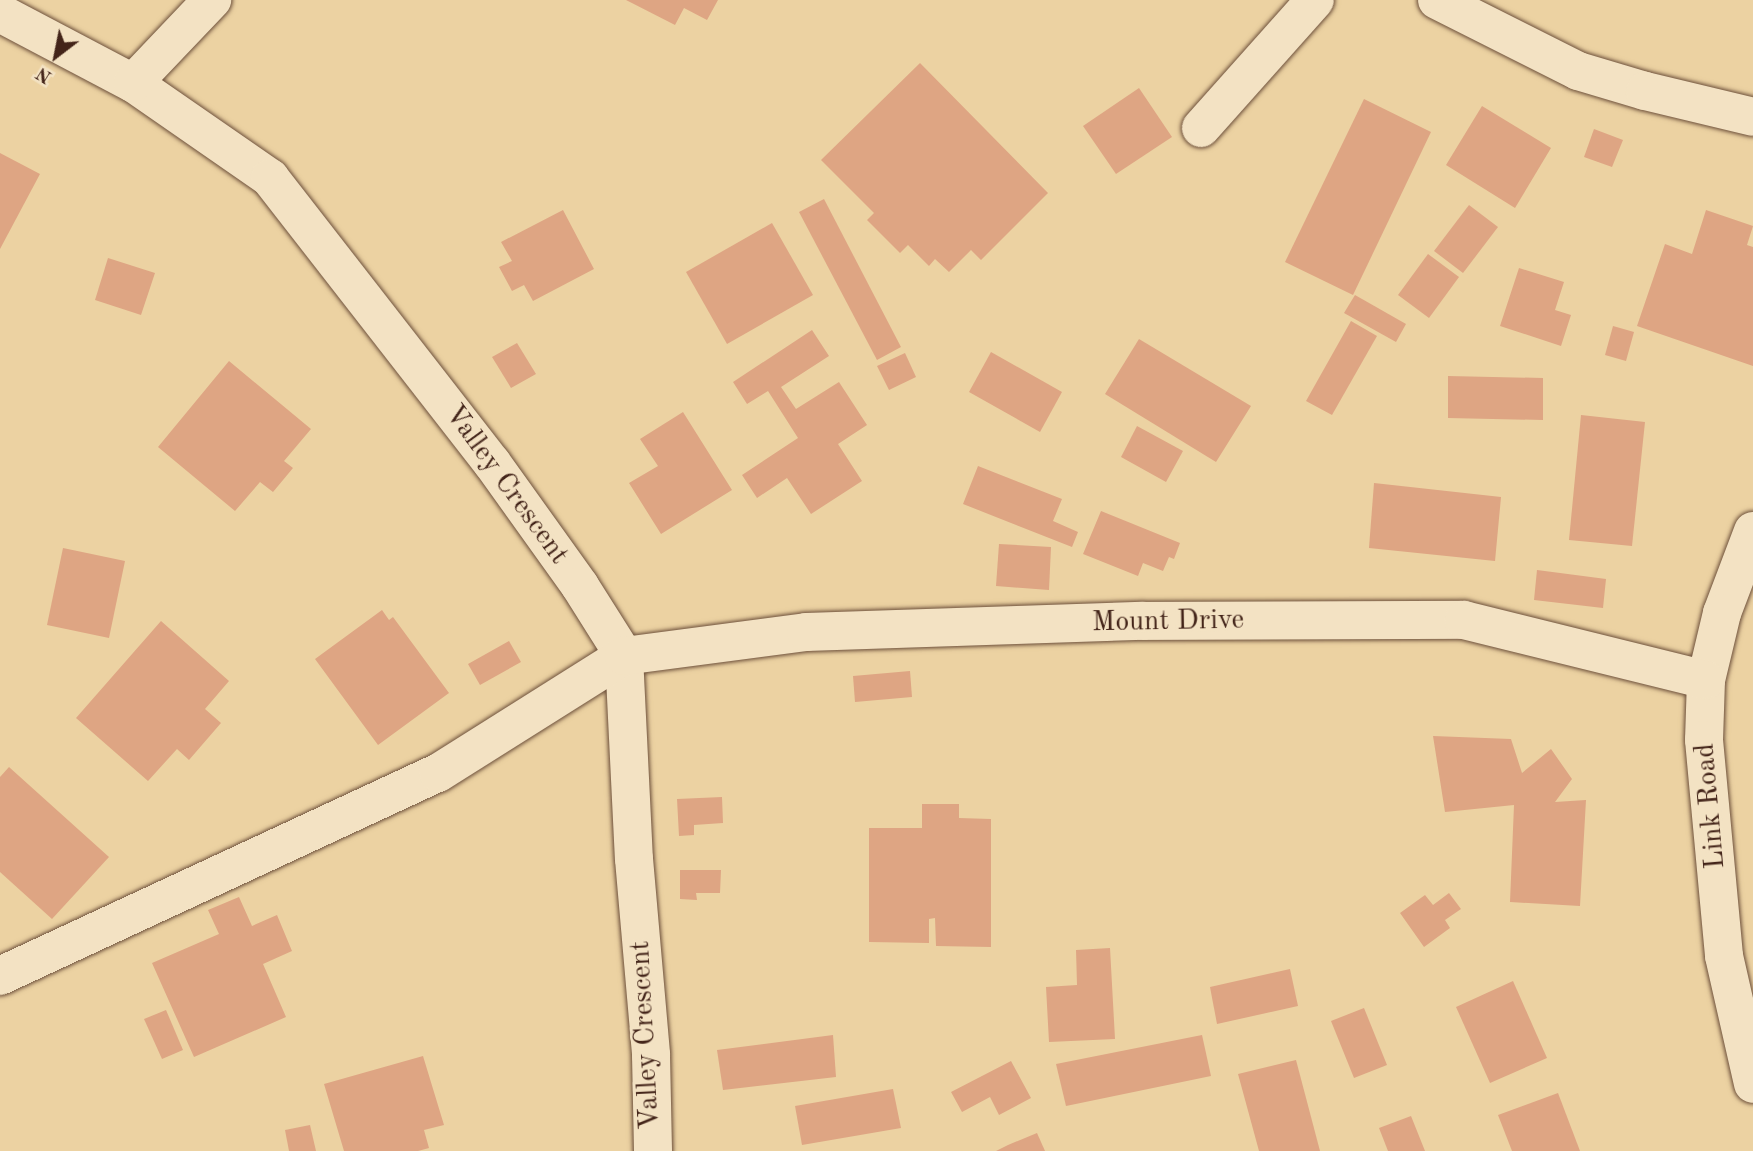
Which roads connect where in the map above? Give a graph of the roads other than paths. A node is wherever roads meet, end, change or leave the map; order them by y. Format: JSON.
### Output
{"nodes":[{"id":1,"x":212,"y":0,"type":"edge"},
{"id":2,"x":1315,"y":0,"type":"edge"},
{"id":3,"x":1437,"y":0,"type":"edge"},
{"id":4,"x":0,"y":13,"type":"edge"},
{"id":5,"x":133,"y":83,"type":"junction"},
{"id":6,"x":1753,"y":117,"type":"edge"},
{"id":7,"x":1201,"y":128,"type":"dead end"},
{"id":8,"x":1753,"y":531,"type":"edge"},
{"id":9,"x":624,"y":656,"type":"junction"},
{"id":10,"x":1706,"y":680,"type":"junction"},
{"id":11,"x":0,"y":976,"type":"edge"},
{"id":12,"x":1753,"y":1084,"type":"edge"},
{"id":13,"x":653,"y":1151,"type":"edge"}],
"edges":[{"from":1,"to":5,"type":"street"},
{"from":2,"to":7,"type":"street"},
{"from":3,"to":6,"type":"street"},
{"from":4,"to":5,"type":"street","name":"Valley Crescent"},
{"from":5,"to":9,"type":"street","name":"Valley Crescent"},
{"from":8,"to":10,"type":"street","name":"Link Road"},
{"from":9,"to":10,"type":"street","name":"Mount Drive"},
{"from":9,"to":11,"type":"street"},
{"from":9,"to":13,"type":"street","name":"Valley Crescent"},
{"from":10,"to":12,"type":"street","name":"Link Road"}]}
